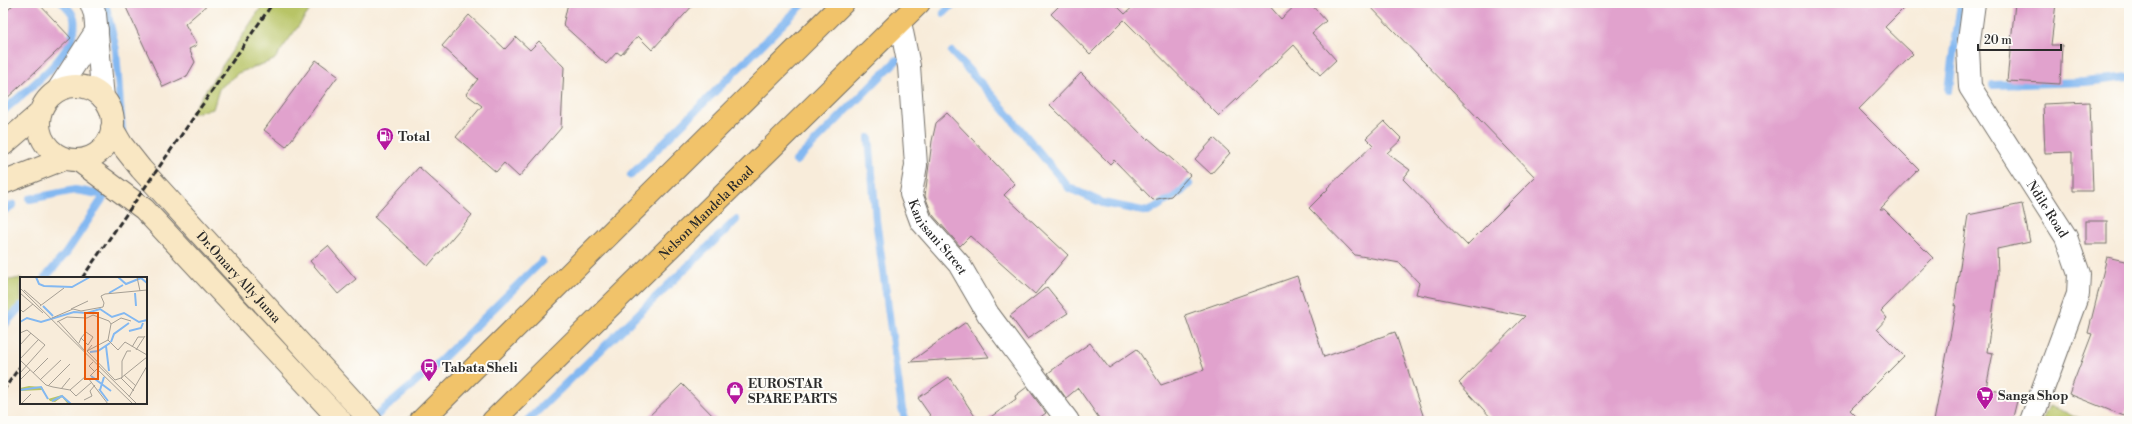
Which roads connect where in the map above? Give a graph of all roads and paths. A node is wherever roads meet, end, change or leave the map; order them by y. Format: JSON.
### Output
{"nodes":[{"id":1,"x":90,"y":3,"type":"edge"},
{"id":2,"x":843,"y":3,"type":"edge"},
{"id":3,"x":919,"y":3,"type":"edge"},
{"id":4,"x":1974,"y":3,"type":"edge"},
{"id":5,"x":900,"y":22,"type":"junction"},
{"id":6,"x":97,"y":30,"type":"junction"},
{"id":7,"x":58,"y":90,"type":"junction"},
{"id":8,"x":103,"y":98,"type":"junction"},
{"id":9,"x":40,"y":113,"type":"junction"},
{"id":10,"x":112,"y":128,"type":"junction"},
{"id":11,"x":3,"y":145,"type":"edge"},
{"id":12,"x":71,"y":159,"type":"junction"},
{"id":13,"x":3,"y":183,"type":"edge"},
{"id":14,"x":341,"y":421,"type":"edge"},
{"id":15,"x":371,"y":421,"type":"edge"},
{"id":16,"x":421,"y":421,"type":"edge"},
{"id":17,"x":493,"y":421,"type":"edge"},
{"id":18,"x":1068,"y":421,"type":"edge"},
{"id":19,"x":2032,"y":421,"type":"edge"}],
"edges":[{"from":1,"to":6,"type":"street"},
{"from":2,"to":16,"type":"main road"},
{"from":3,"to":5,"type":"main road","name":"Nelson Mandela Road"},
{"from":4,"to":19,"type":"street","name":"Ndile Road"},
{"from":5,"to":17,"type":"main road","name":"Nelson Mandela Road"},
{"from":5,"to":18,"type":"street","name":"Kanisani Street"},
{"from":6,"to":7,"type":"street"},
{"from":6,"to":8,"type":"street"},
{"from":7,"to":8,"type":"main road"},
{"from":7,"to":9,"type":"main road"},
{"from":8,"to":10,"type":"main road"},
{"from":9,"to":11,"type":"main road"},
{"from":9,"to":12,"type":"main road"},
{"from":10,"to":12,"type":"main road"},
{"from":10,"to":15,"type":"main road","name":"Dr.Omary Ally Juma"},
{"from":12,"to":13,"type":"main road"},
{"from":12,"to":14,"type":"main road","name":"Dr.Omary Ally Juma"}]}
